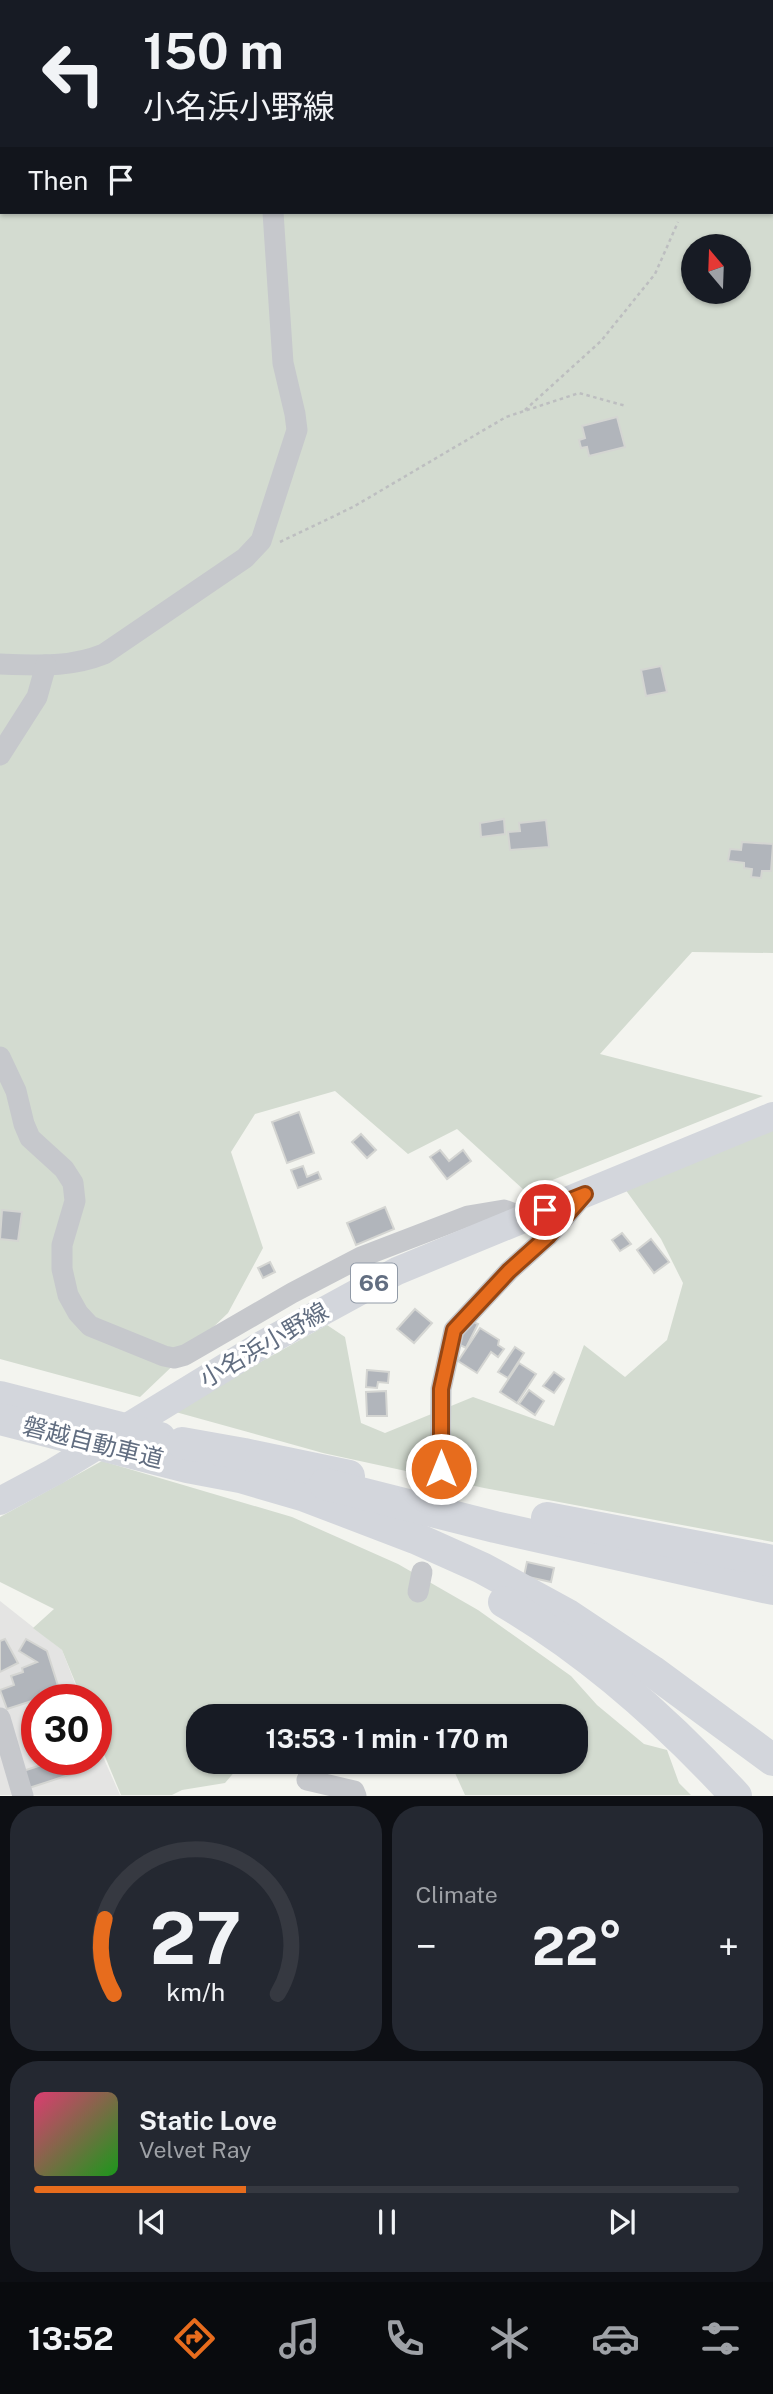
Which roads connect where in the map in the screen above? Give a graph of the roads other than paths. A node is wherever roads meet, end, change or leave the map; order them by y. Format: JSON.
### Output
{"nodes":[{"id":1,"x":273,"y":214,"type":"edge"},
{"id":2,"x":0,"y":664,"type":"edge"},
{"id":3,"x":46,"y":665,"type":"junction"},
{"id":4,"x":0,"y":755,"type":"edge"},
{"id":5,"x":0,"y":1057,"type":"edge"},
{"id":6,"x":773,"y":1116,"type":"edge"},
{"id":7,"x":585,"y":1194,"type":"junction"},
{"id":8,"x":526,"y":1218,"type":"junction"},
{"id":9,"x":0,"y":1397,"type":"edge"},
{"id":10,"x":0,"y":1419,"type":"edge"},
{"id":11,"x":72,"y":1426,"type":"junction"},
{"id":12,"x":185,"y":1455,"type":"junction"},
{"id":13,"x":440,"y":1485,"type":"dead end"},
{"id":14,"x":0,"y":1501,"type":"edge"},
{"id":15,"x":773,"y":1561,"type":"edge"},
{"id":16,"x":773,"y":1589,"type":"edge"},
{"id":17,"x":0,"y":1718,"type":"edge"},
{"id":18,"x":773,"y":1760,"type":"edge"},
{"id":19,"x":307,"y":1780,"type":"dead end"},
{"id":20,"x":23,"y":1796,"type":"edge"},
{"id":21,"x":356,"y":1796,"type":"edge"},
{"id":22,"x":736,"y":1796,"type":"edge"}],
"edges":[{"from":1,"to":3,"type":"street"},
{"from":2,"to":3,"type":"street"},
{"from":3,"to":4,"type":"street"},
{"from":5,"to":8,"type":"street"},
{"from":6,"to":7,"type":"main road","name":"小名浜小野線","number":"66"},
{"from":7,"to":8,"type":"main road","name":"小名浜小野線","number":"66"},
{"from":7,"to":13,"type":"street"},
{"from":8,"to":14,"type":"main road","name":"小名浜小野線","number":"66"},
{"from":9,"to":11,"type":"highway","name":"磐越自動車道"},
{"from":10,"to":11,"type":"highway","name":"磐越自動車道"},
{"from":11,"to":12,"type":"highway","name":"磐越自動車道"},
{"from":12,"to":15,"type":"highway"},
{"from":12,"to":16,"type":"highway"},
{"from":12,"to":18,"type":"highway"},
{"from":12,"to":22,"type":"highway"},
{"from":17,"to":20,"type":"street"},
{"from":19,"to":21,"type":"street"}]}
